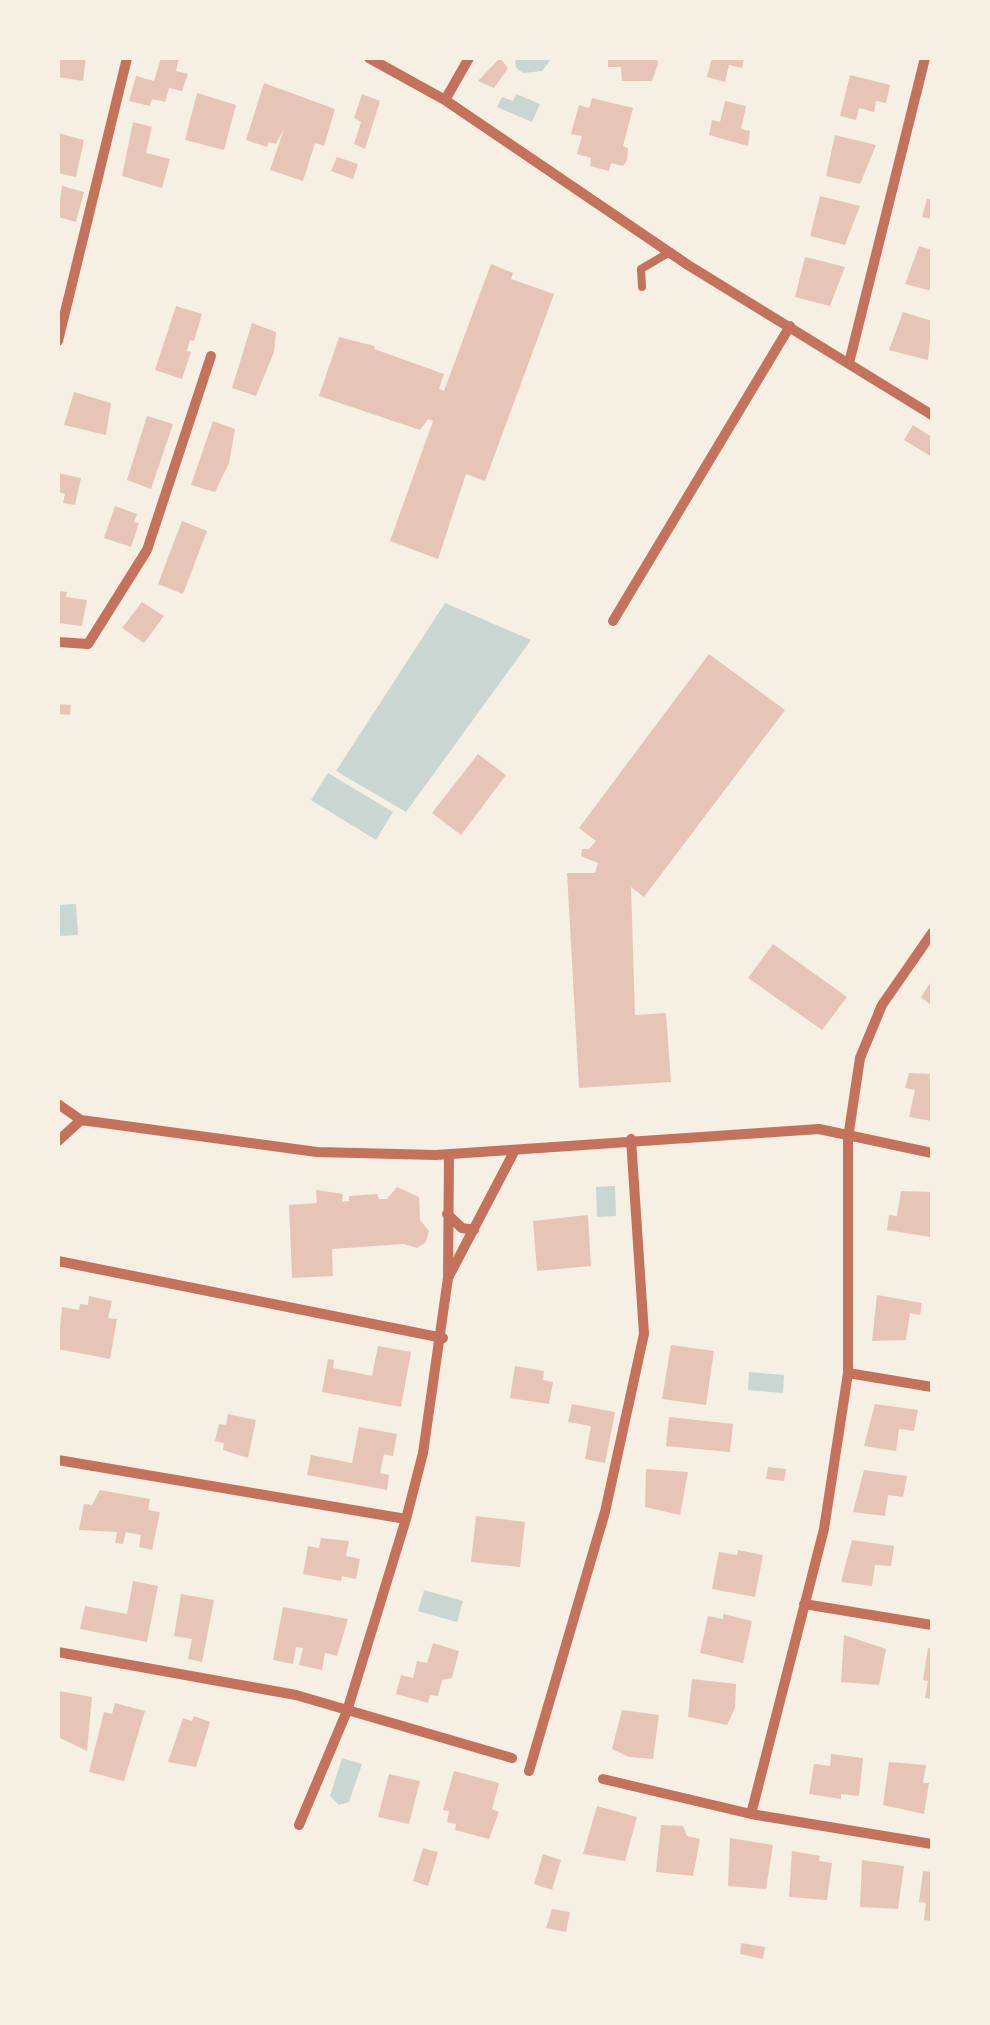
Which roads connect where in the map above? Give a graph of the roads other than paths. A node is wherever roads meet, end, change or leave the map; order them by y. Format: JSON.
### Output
{"nodes":[{"id":1,"x":127,"y":58,"type":"edge"},
{"id":2,"x":369,"y":58,"type":"edge"},
{"id":3,"x":469,"y":58,"type":"edge"},
{"id":4,"x":925,"y":58,"type":"edge"},
{"id":5,"x":444,"y":100,"type":"junction"},
{"id":6,"x":670,"y":252,"type":"junction"},
{"id":7,"x":642,"y":287,"type":"dead end"},
{"id":8,"x":790,"y":326,"type":"junction"},
{"id":9,"x":58,"y":341,"type":"edge"},
{"id":10,"x":211,"y":356,"type":"dead end"},
{"id":11,"x":849,"y":363,"type":"junction"},
{"id":12,"x":932,"y":415,"type":"edge"},
{"id":13,"x":613,"y":621,"type":"dead end"},
{"id":14,"x":58,"y":642,"type":"edge"},
{"id":15,"x":932,"y":933,"type":"edge"},
{"id":16,"x":58,"y":1104,"type":"edge"},
{"id":17,"x":81,"y":1120,"type":"junction"},
{"id":18,"x":848,"y":1138,"type":"junction"},
{"id":19,"x":631,"y":1139,"type":"junction"},
{"id":20,"x":58,"y":1140,"type":"edge"},
{"id":21,"x":515,"y":1150,"type":"junction"},
{"id":22,"x":932,"y":1153,"type":"edge"},
{"id":23,"x":449,"y":1154,"type":"junction"},
{"id":24,"x":446,"y":1213,"type":"junction"},
{"id":25,"x":474,"y":1230,"type":"junction"},
{"id":26,"x":58,"y":1262,"type":"edge"},
{"id":27,"x":448,"y":1278,"type":"junction"},
{"id":28,"x":443,"y":1338,"type":"junction"},
{"id":29,"x":848,"y":1374,"type":"junction"},
{"id":30,"x":932,"y":1387,"type":"edge"},
{"id":31,"x":58,"y":1460,"type":"edge"},
{"id":32,"x":406,"y":1519,"type":"junction"},
{"id":33,"x":804,"y":1604,"type":"junction"},
{"id":34,"x":932,"y":1624,"type":"edge"},
{"id":35,"x":58,"y":1652,"type":"edge"},
{"id":36,"x":347,"y":1712,"type":"junction"},
{"id":37,"x":512,"y":1758,"type":"dead end"},
{"id":38,"x":530,"y":1771,"type":"dead end"},
{"id":39,"x":604,"y":1779,"type":"dead end"},
{"id":40,"x":751,"y":1814,"type":"junction"},
{"id":41,"x":299,"y":1825,"type":"dead end"},
{"id":42,"x":932,"y":1844,"type":"edge"}],
"edges":[{"from":1,"to":9,"type":"street"},
{"from":2,"to":5,"type":"street"},
{"from":3,"to":5,"type":"street"},
{"from":4,"to":11,"type":"street"},
{"from":5,"to":6,"type":"street"},
{"from":6,"to":7,"type":"lane"},
{"from":6,"to":8,"type":"street"},
{"from":8,"to":11,"type":"street"},
{"from":8,"to":13,"type":"street"},
{"from":10,"to":14,"type":"street"},
{"from":11,"to":12,"type":"street"},
{"from":15,"to":18,"type":"street"},
{"from":16,"to":17,"type":"street"},
{"from":17,"to":20,"type":"street"},
{"from":17,"to":23,"type":"street"},
{"from":18,"to":19,"type":"street"},
{"from":18,"to":22,"type":"street"},
{"from":18,"to":29,"type":"street"},
{"from":19,"to":21,"type":"street"},
{"from":19,"to":38,"type":"street"},
{"from":21,"to":23,"type":"street"},
{"from":21,"to":25,"type":"street"},
{"from":23,"to":24,"type":"street"},
{"from":24,"to":25,"type":"street"},
{"from":24,"to":27,"type":"street"},
{"from":25,"to":27,"type":"street"},
{"from":26,"to":28,"type":"street"},
{"from":27,"to":28,"type":"street"},
{"from":28,"to":32,"type":"street"},
{"from":29,"to":30,"type":"street"},
{"from":29,"to":33,"type":"street"},
{"from":31,"to":32,"type":"street"},
{"from":32,"to":36,"type":"street"},
{"from":33,"to":34,"type":"street"},
{"from":33,"to":40,"type":"street"},
{"from":35,"to":36,"type":"street"},
{"from":36,"to":37,"type":"street"},
{"from":36,"to":41,"type":"street"},
{"from":39,"to":40,"type":"street"},
{"from":40,"to":42,"type":"street"}]}
